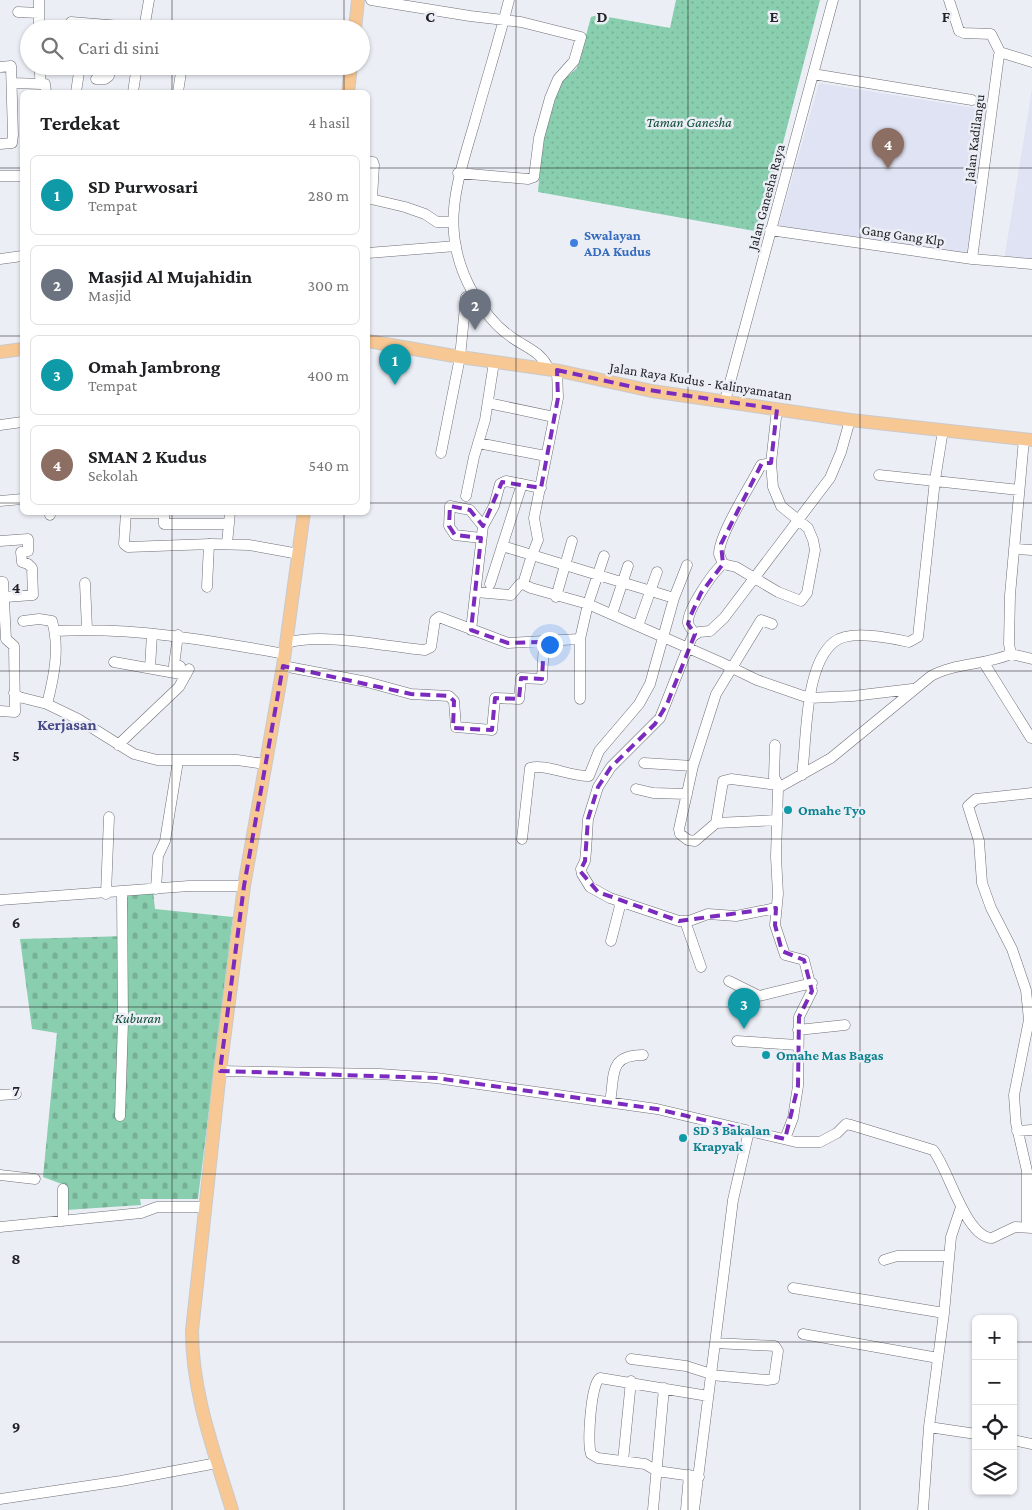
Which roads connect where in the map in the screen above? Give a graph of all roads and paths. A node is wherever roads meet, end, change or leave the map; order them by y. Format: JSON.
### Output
{"nodes":[{"id":1,"x":39,"y":0,"type":"edge"},
{"id":2,"x":149,"y":0,"type":"edge"},
{"id":3,"x":358,"y":0,"type":"edge"},
{"id":4,"x":371,"y":0,"type":"edge"},
{"id":5,"x":509,"y":0,"type":"edge"},
{"id":6,"x":833,"y":0,"type":"edge"},
{"id":7,"x":949,"y":0,"type":"edge"},
{"id":8,"x":18,"y":12,"type":"dead end"},
{"id":9,"x":39,"y":13,"type":"junction"},
{"id":10,"x":39,"y":20,"type":"edge"},
{"id":11,"x":145,"y":20,"type":"edge"},
{"id":12,"x":356,"y":20,"type":"edge"},
{"id":13,"x":504,"y":21,"type":"junction"},
{"id":14,"x":1001,"y":54,"type":"junction"},
{"id":15,"x":1032,"y":62,"type":"edge"},
{"id":16,"x":0,"y":67,"type":"edge"},
{"id":17,"x":814,"y":74,"type":"junction"},
{"id":18,"x":41,"y":75,"type":"edge"},
{"id":19,"x":79,"y":75,"type":"edge"},
{"id":20,"x":109,"y":75,"type":"edge"},
{"id":21,"x":136,"y":75,"type":"edge"},
{"id":22,"x":181,"y":75,"type":"edge"},
{"id":23,"x":350,"y":75,"type":"edge"},
{"id":24,"x":96,"y":79,"type":"dead end"},
{"id":25,"x":13,"y":83,"type":"junction"},
{"id":26,"x":43,"y":88,"type":"edge"},
{"id":27,"x":76,"y":90,"type":"edge"},
{"id":28,"x":133,"y":90,"type":"edge"},
{"id":29,"x":178,"y":90,"type":"edge"},
{"id":30,"x":348,"y":90,"type":"edge"},
{"id":31,"x":972,"y":100,"type":"dead end"},
{"id":32,"x":18,"y":135,"type":"edge"},
{"id":33,"x":0,"y":144,"type":"edge"},
{"id":34,"x":370,"y":162,"type":"edge"},
{"id":35,"x":458,"y":173,"type":"junction"},
{"id":36,"x":0,"y":176,"type":"edge"},
{"id":37,"x":20,"y":176,"type":"edge"},
{"id":38,"x":370,"y":192,"type":"edge"},
{"id":39,"x":370,"y":199,"type":"edge"},
{"id":40,"x":453,"y":222,"type":"junction"},
{"id":41,"x":770,"y":230,"type":"junction"},
{"id":42,"x":456,"y":246,"type":"junction"},
{"id":43,"x":370,"y":253,"type":"edge"},
{"id":44,"x":20,"y":256,"type":"edge"},
{"id":45,"x":0,"y":259,"type":"edge"},
{"id":46,"x":972,"y":259,"type":"junction"},
{"id":47,"x":1032,"y":264,"type":"edge"},
{"id":48,"x":466,"y":297,"type":"dead end"},
{"id":49,"x":370,"y":341,"type":"edge"},
{"id":50,"x":20,"y":349,"type":"edge"},
{"id":51,"x":0,"y":352,"type":"edge"},
{"id":52,"x":460,"y":357,"type":"junction"},
{"id":53,"x":494,"y":362,"type":"junction"},
{"id":54,"x":553,"y":370,"type":"junction"},
{"id":55,"x":725,"y":400,"type":"junction"},
{"id":56,"x":488,"y":403,"type":"junction"},
{"id":57,"x":777,"y":409,"type":"junction"},
{"id":58,"x":554,"y":417,"type":"junction"},
{"id":59,"x":850,"y":420,"type":"junction"},
{"id":60,"x":20,"y":422,"type":"edge"},
{"id":61,"x":0,"y":425,"type":"edge"},
{"id":62,"x":943,"y":430,"type":"junction"},
{"id":63,"x":1028,"y":440,"type":"edge"},
{"id":64,"x":478,"y":443,"type":"junction"},
{"id":65,"x":441,"y":453,"type":"dead end"},
{"id":66,"x":546,"y":456,"type":"junction"},
{"id":67,"x":771,"y":463,"type":"junction"},
{"id":68,"x":879,"y":475,"type":"dead end"},
{"id":69,"x":934,"y":480,"type":"junction"},
{"id":70,"x":522,"y":484,"type":"junction"},
{"id":71,"x":541,"y":488,"type":"junction"},
{"id":72,"x":1019,"y":490,"type":"junction"},
{"id":73,"x":466,"y":496,"type":"dead end"},
{"id":74,"x":20,"y":499,"type":"edge"},
{"id":75,"x":0,"y":502,"type":"edge"},
{"id":76,"x":126,"y":515,"type":"edge"},
{"id":77,"x":164,"y":515,"type":"edge"},
{"id":78,"x":230,"y":515,"type":"edge"},
{"id":79,"x":304,"y":515,"type":"edge"},
{"id":80,"x":797,"y":520,"type":"junction"},
{"id":81,"x":229,"y":524,"type":"junction"},
{"id":82,"x":483,"y":526,"type":"junction"},
{"id":83,"x":481,"y":538,"type":"junction"},
{"id":84,"x":0,"y":541,"type":"edge"},
{"id":85,"x":572,"y":541,"type":"dead end"},
{"id":86,"x":209,"y":544,"type":"junction"},
{"id":87,"x":226,"y":544,"type":"junction"},
{"id":88,"x":502,"y":546,"type":"junction"},
{"id":89,"x":1014,"y":549,"type":"junction"},
{"id":90,"x":1032,"y":550,"type":"edge"},
{"id":91,"x":298,"y":554,"type":"junction"},
{"id":92,"x":532,"y":555,"type":"junction"},
{"id":93,"x":604,"y":556,"type":"dead end"},
{"id":94,"x":565,"y":564,"type":"junction"},
{"id":95,"x":723,"y":564,"type":"junction"},
{"id":96,"x":687,"y":565,"type":"dead end"},
{"id":97,"x":628,"y":566,"type":"dead end"},
{"id":98,"x":657,"y":572,"type":"dead end"},
{"id":99,"x":598,"y":576,"type":"junction"},
{"id":100,"x":754,"y":576,"type":"junction"},
{"id":101,"x":0,"y":582,"type":"edge"},
{"id":102,"x":85,"y":583,"type":"dead end"},
{"id":103,"x":621,"y":583,"type":"junction"},
{"id":104,"x":490,"y":584,"type":"dead end"},
{"id":105,"x":524,"y":584,"type":"junction"},
{"id":106,"x":207,"y":587,"type":"dead end"},
{"id":107,"x":649,"y":591,"type":"junction"},
{"id":108,"x":476,"y":592,"type":"junction"},
{"id":109,"x":556,"y":596,"type":"junction"},
{"id":110,"x":5,"y":597,"type":"junction"},
{"id":111,"x":674,"y":598,"type":"junction"},
{"id":112,"x":588,"y":604,"type":"junction"},
{"id":113,"x":612,"y":614,"type":"junction"},
{"id":114,"x":23,"y":621,"type":"dead end"},
{"id":115,"x":772,"y":624,"type":"dead end"},
{"id":116,"x":638,"y":626,"type":"junction"},
{"id":117,"x":87,"y":630,"type":"junction"},
{"id":118,"x":472,"y":630,"type":"junction"},
{"id":119,"x":55,"y":632,"type":"junction"},
{"id":120,"x":152,"y":634,"type":"junction"},
{"id":121,"x":695,"y":634,"type":"junction"},
{"id":122,"x":178,"y":635,"type":"junction"},
{"id":123,"x":663,"y":638,"type":"junction"},
{"id":124,"x":580,"y":639,"type":"junction"},
{"id":125,"x":544,"y":642,"type":"junction"},
{"id":126,"x":688,"y":649,"type":"junction"},
{"id":127,"x":1011,"y":654,"type":"junction"},
{"id":128,"x":285,"y":655,"type":"junction"},
{"id":129,"x":1032,"y":659,"type":"edge"},
{"id":130,"x":114,"y":662,"type":"dead end"},
{"id":131,"x":984,"y":663,"type":"junction"},
{"id":132,"x":150,"y":668,"type":"junction"},
{"id":133,"x":732,"y":668,"type":"junction"},
{"id":134,"x":184,"y":672,"type":"junction"},
{"id":135,"x":913,"y":689,"type":"junction"},
{"id":136,"x":14,"y":693,"type":"junction"},
{"id":137,"x":809,"y":698,"type":"junction"},
{"id":138,"x":580,"y":699,"type":"dead end"},
{"id":139,"x":47,"y":704,"type":"junction"},
{"id":140,"x":0,"y":711,"type":"edge"},
{"id":141,"x":1031,"y":738,"type":"edge"},
{"id":142,"x":118,"y":745,"type":"junction"},
{"id":143,"x":775,"y":745,"type":"dead end"},
{"id":144,"x":178,"y":761,"type":"junction"},
{"id":145,"x":644,"y":763,"type":"dead end"},
{"id":146,"x":265,"y":764,"type":"junction"},
{"id":147,"x":693,"y":766,"type":"junction"},
{"id":148,"x":802,"y":775,"type":"junction"},
{"id":149,"x":778,"y":786,"type":"junction"},
{"id":150,"x":636,"y":789,"type":"dead end"},
{"id":151,"x":1032,"y":793,"type":"edge"},
{"id":152,"x":687,"y":794,"type":"junction"},
{"id":153,"x":109,"y":817,"type":"dead end"},
{"id":154,"x":777,"y":820,"type":"junction"},
{"id":155,"x":716,"y":823,"type":"junction"},
{"id":156,"x":522,"y":839,"type":"dead end"},
{"id":157,"x":244,"y":886,"type":"junction"},
{"id":158,"x":156,"y":889,"type":"junction"},
{"id":159,"x":122,"y":893,"type":"junction"},
{"id":160,"x":106,"y":894,"type":"junction"},
{"id":161,"x":0,"y":900,"type":"edge"},
{"id":162,"x":621,"y":902,"type":"junction"},
{"id":163,"x":776,"y":908,"type":"junction"},
{"id":164,"x":685,"y":921,"type":"junction"},
{"id":165,"x":611,"y":941,"type":"dead end"},
{"id":166,"x":701,"y":968,"type":"dead end"},
{"id":167,"x":729,"y":981,"type":"dead end"},
{"id":168,"x":812,"y":983,"type":"junction"},
{"id":169,"x":1030,"y":1022,"type":"edge"},
{"id":170,"x":845,"y":1025,"type":"dead end"},
{"id":171,"x":798,"y":1030,"type":"junction"},
{"id":172,"x":737,"y":1041,"type":"dead end"},
{"id":173,"x":798,"y":1045,"type":"junction"},
{"id":174,"x":643,"y":1055,"type":"dead end"},
{"id":175,"x":220,"y":1071,"type":"junction"},
{"id":176,"x":16,"y":1094,"type":"dead end"},
{"id":177,"x":0,"y":1095,"type":"edge"},
{"id":178,"x":610,"y":1102,"type":"junction"},
{"id":179,"x":120,"y":1116,"type":"dead end"},
{"id":180,"x":1032,"y":1130,"type":"edge"},
{"id":181,"x":750,"y":1131,"type":"junction"},
{"id":182,"x":1017,"y":1131,"type":"junction"},
{"id":183,"x":785,"y":1139,"type":"junction"},
{"id":184,"x":0,"y":1175,"type":"edge"},
{"id":185,"x":35,"y":1179,"type":"dead end"},
{"id":186,"x":63,"y":1189,"type":"dead end"},
{"id":187,"x":204,"y":1207,"type":"junction"},
{"id":188,"x":961,"y":1207,"type":"junction"},
{"id":189,"x":63,"y":1221,"type":"junction"},
{"id":190,"x":0,"y":1227,"type":"edge"},
{"id":191,"x":1030,"y":1228,"type":"edge"},
{"id":192,"x":950,"y":1256,"type":"junction"},
{"id":193,"x":884,"y":1260,"type":"dead end"},
{"id":194,"x":792,"y":1288,"type":"dead end"},
{"id":195,"x":944,"y":1313,"type":"junction"},
{"id":196,"x":803,"y":1334,"type":"dead end"},
{"id":197,"x":715,"y":1343,"type":"junction"},
{"id":198,"x":938,"y":1358,"type":"junction"},
{"id":199,"x":632,"y":1360,"type":"dead end"},
{"id":200,"x":711,"y":1374,"type":"junction"},
{"id":201,"x":631,"y":1381,"type":"junction"},
{"id":202,"x":664,"y":1388,"type":"junction"},
{"id":203,"x":708,"y":1396,"type":"junction"},
{"id":204,"x":929,"y":1428,"type":"junction"},
{"id":205,"x":972,"y":1433,"type":"edge"},
{"id":206,"x":1017,"y":1441,"type":"edge"},
{"id":207,"x":1032,"y":1444,"type":"edge"},
{"id":208,"x":624,"y":1461,"type":"junction"},
{"id":209,"x":217,"y":1463,"type":"junction"},
{"id":210,"x":657,"y":1471,"type":"junction"},
{"id":211,"x":694,"y":1476,"type":"junction"},
{"id":212,"x":0,"y":1499,"type":"edge"},
{"id":213,"x":232,"y":1510,"type":"edge"},
{"id":214,"x":653,"y":1510,"type":"edge"},
{"id":215,"x":686,"y":1510,"type":"edge"},
{"id":216,"x":694,"y":1510,"type":"edge"},
{"id":217,"x":923,"y":1510,"type":"edge"}],
"edges":[{"from":1,"to":9,"type":"street"},
{"from":2,"to":11,"type":"street"},
{"from":3,"to":12,"type":"main road"},
{"from":4,"to":13,"type":"street"},
{"from":5,"to":13,"type":"street"},
{"from":6,"to":17,"type":"street","name":"Jalan Ganesha Raya"},
{"from":7,"to":14,"type":"street"},
{"from":8,"to":9,"type":"street"},
{"from":9,"to":10,"type":"street"},
{"from":13,"to":35,"type":"street"},
{"from":13,"to":35,"type":"street"},
{"from":14,"to":15,"type":"street"},
{"from":14,"to":46,"type":"street","name":"Jalan Kadilangu"},
{"from":16,"to":25,"type":"street"},
{"from":17,"to":31,"type":"street"},
{"from":17,"to":41,"type":"street","name":"Jalan Ganesha Raya"},
{"from":18,"to":26,"type":"street"},
{"from":19,"to":27,"type":"street"},
{"from":20,"to":24,"type":"street"},
{"from":21,"to":28,"type":"street"},
{"from":22,"to":29,"type":"street"},
{"from":23,"to":30,"type":"main road"},
{"from":25,"to":26,"type":"street"},
{"from":25,"to":32,"type":"street"},
{"from":32,"to":33,"type":"street"},
{"from":34,"to":38,"type":"street"},
{"from":35,"to":40,"type":"street"},
{"from":36,"to":37,"type":"street"},
{"from":39,"to":40,"type":"street"},
{"from":40,"to":42,"type":"street"},
{"from":41,"to":46,"type":"street","name":"Gang Gang Klp"},
{"from":41,"to":55,"type":"street","name":"Jalan Ganesha Raya"},
{"from":42,"to":43,"type":"street"},
{"from":42,"to":54,"type":"street"},
{"from":44,"to":45,"type":"street"},
{"from":46,"to":47,"type":"street","name":"Gang Gang Klp"},
{"from":48,"to":52,"type":"street"},
{"from":49,"to":52,"type":"main road","name":"Jalan Raya Kudus - Kalinyamatan"},
{"from":50,"to":51,"type":"main road"},
{"from":52,"to":53,"type":"main road","name":"Jalan Raya Kudus - Kalinyamatan"},
{"from":52,"to":65,"type":"street"},
{"from":53,"to":54,"type":"main road","name":"Jalan Raya Kudus - Kalinyamatan"},
{"from":53,"to":56,"type":"street"},
{"from":54,"to":55,"type":"main road","name":"Jalan Raya Kudus - Kalinyamatan"},
{"from":54,"to":58,"type":"street"},
{"from":55,"to":57,"type":"main road","name":"Jalan Raya Kudus - Kalinyamatan"},
{"from":56,"to":58,"type":"street"},
{"from":56,"to":64,"type":"street"},
{"from":57,"to":59,"type":"main road","name":"Jalan Raya Kudus - Kalinyamatan"},
{"from":57,"to":67,"type":"street"},
{"from":58,"to":66,"type":"street"},
{"from":59,"to":62,"type":"main road","name":"Jalan Raya Kudus - Kalinyamatan"},
{"from":59,"to":80,"type":"street"},
{"from":60,"to":61,"type":"street"},
{"from":62,"to":63,"type":"main road","name":"Jalan Raya Kudus - Kalinyamatan"},
{"from":62,"to":69,"type":"street"},
{"from":63,"to":72,"type":"street"},
{"from":64,"to":66,"type":"street"},
{"from":64,"to":73,"type":"street"},
{"from":66,"to":71,"type":"street"},
{"from":67,"to":80,"type":"street"},
{"from":67,"to":95,"type":"street"},
{"from":68,"to":69,"type":"street"},
{"from":69,"to":72,"type":"street"},
{"from":69,"to":137,"type":"street"},
{"from":70,"to":71,"type":"street"},
{"from":70,"to":82,"type":"street"},
{"from":70,"to":88,"type":"street"},
{"from":71,"to":92,"type":"street"},
{"from":72,"to":89,"type":"street"},
{"from":74,"to":75,"type":"street"},
{"from":76,"to":86,"type":"street"},
{"from":77,"to":81,"type":"street"},
{"from":78,"to":81,"type":"street"},
{"from":79,"to":91,"type":"main road"},
{"from":80,"to":100,"type":"street"},
{"from":80,"to":100,"type":"street"},
{"from":81,"to":87,"type":"street"},
{"from":82,"to":83,"type":"street"},
{"from":82,"to":83,"type":"street"},
{"from":83,"to":108,"type":"street"},
{"from":84,"to":110,"type":"street"},
{"from":85,"to":94,"type":"street"},
{"from":86,"to":87,"type":"street"},
{"from":86,"to":106,"type":"street"},
{"from":87,"to":91,"type":"street"},
{"from":88,"to":92,"type":"street"},
{"from":88,"to":104,"type":"street"},
{"from":89,"to":90,"type":"street"},
{"from":89,"to":127,"type":"street"},
{"from":91,"to":128,"type":"main road"},
{"from":92,"to":94,"type":"street"},
{"from":92,"to":105,"type":"street"},
{"from":93,"to":99,"type":"street"},
{"from":94,"to":99,"type":"street"},
{"from":94,"to":109,"type":"street"},
{"from":95,"to":100,"type":"street"},
{"from":95,"to":121,"type":"street"},
{"from":96,"to":111,"type":"street"},
{"from":97,"to":103,"type":"street"},
{"from":98,"to":107,"type":"street"},
{"from":99,"to":103,"type":"street"},
{"from":99,"to":112,"type":"street"},
{"from":100,"to":121,"type":"street"},
{"from":101,"to":110,"type":"street"},
{"from":102,"to":117,"type":"street"},
{"from":103,"to":107,"type":"street"},
{"from":103,"to":113,"type":"street"},
{"from":105,"to":108,"type":"street"},
{"from":105,"to":109,"type":"street"},
{"from":107,"to":111,"type":"street"},
{"from":107,"to":116,"type":"street"},
{"from":108,"to":118,"type":"street"},
{"from":109,"to":112,"type":"street"},
{"from":110,"to":136,"type":"street"},
{"from":111,"to":123,"type":"street"},
{"from":112,"to":113,"type":"street"},
{"from":112,"to":124,"type":"street"},
{"from":113,"to":116,"type":"street"},
{"from":114,"to":119,"type":"street"},
{"from":115,"to":133,"type":"street"},
{"from":116,"to":123,"type":"street"},
{"from":117,"to":119,"type":"street"},
{"from":117,"to":120,"type":"street"},
{"from":118,"to":125,"type":"street"},
{"from":118,"to":128,"type":"street"},
{"from":119,"to":139,"type":"street"},
{"from":120,"to":122,"type":"street"},
{"from":120,"to":132,"type":"street"},
{"from":121,"to":126,"type":"street"},
{"from":122,"to":128,"type":"street"},
{"from":122,"to":134,"type":"street"},
{"from":123,"to":126,"type":"street"},
{"from":123,"to":156,"type":"street"},
{"from":124,"to":125,"type":"street"},
{"from":124,"to":138,"type":"street"},
{"from":125,"to":128,"type":"street"},
{"from":126,"to":133,"type":"street"},
{"from":126,"to":162,"type":"street"},
{"from":127,"to":129,"type":"street"},
{"from":127,"to":131,"type":"street"},
{"from":128,"to":146,"type":"main road"},
{"from":130,"to":132,"type":"street"},
{"from":131,"to":135,"type":"street"},
{"from":131,"to":141,"type":"street"},
{"from":132,"to":134,"type":"street"},
{"from":133,"to":137,"type":"street"},
{"from":133,"to":147,"type":"street"},
{"from":134,"to":142,"type":"street"},
{"from":135,"to":137,"type":"street"},
{"from":135,"to":148,"type":"street"},
{"from":136,"to":139,"type":"street"},
{"from":136,"to":140,"type":"street"},
{"from":137,"to":148,"type":"street"},
{"from":139,"to":142,"type":"street"},
{"from":142,"to":144,"type":"street"},
{"from":143,"to":149,"type":"street"},
{"from":144,"to":146,"type":"street"},
{"from":144,"to":158,"type":"street"},
{"from":145,"to":147,"type":"street"},
{"from":146,"to":157,"type":"main road"},
{"from":147,"to":152,"type":"street"},
{"from":148,"to":149,"type":"street"},
{"from":149,"to":154,"type":"street"},
{"from":149,"to":155,"type":"street"},
{"from":150,"to":152,"type":"street"},
{"from":151,"to":169,"type":"street"},
{"from":152,"to":155,"type":"street"},
{"from":153,"to":160,"type":"street"},
{"from":154,"to":155,"type":"street"},
{"from":154,"to":163,"type":"street"},
{"from":157,"to":158,"type":"street"},
{"from":157,"to":175,"type":"main road"},
{"from":158,"to":159,"type":"street"},
{"from":159,"to":160,"type":"street"},
{"from":159,"to":179,"type":"street"},
{"from":160,"to":161,"type":"street"},
{"from":162,"to":164,"type":"street"},
{"from":162,"to":165,"type":"street"},
{"from":163,"to":164,"type":"street"},
{"from":163,"to":168,"type":"street"},
{"from":164,"to":166,"type":"street"},
{"from":167,"to":168,"type":"street"},
{"from":168,"to":171,"type":"street"},
{"from":169,"to":182,"type":"street"},
{"from":170,"to":171,"type":"street"},
{"from":171,"to":173,"type":"street"},
{"from":172,"to":173,"type":"street"},
{"from":173,"to":183,"type":"street"},
{"from":174,"to":178,"type":"street"},
{"from":175,"to":178,"type":"street"},
{"from":175,"to":187,"type":"main road"},
{"from":176,"to":177,"type":"street"},
{"from":178,"to":181,"type":"street"},
{"from":180,"to":182,"type":"street"},
{"from":181,"to":183,"type":"street"},
{"from":181,"to":197,"type":"street"},
{"from":182,"to":191,"type":"street"},
{"from":183,"to":188,"type":"street"},
{"from":184,"to":185,"type":"street"},
{"from":186,"to":189,"type":"street"},
{"from":187,"to":189,"type":"street"},
{"from":187,"to":209,"type":"main road"},
{"from":188,"to":191,"type":"street"},
{"from":188,"to":192,"type":"street"},
{"from":189,"to":190,"type":"street"},
{"from":192,"to":193,"type":"street"},
{"from":192,"to":195,"type":"street"},
{"from":194,"to":195,"type":"street"},
{"from":195,"to":198,"type":"street"},
{"from":196,"to":198,"type":"street"},
{"from":197,"to":200,"type":"street"},
{"from":197,"to":200,"type":"street"},
{"from":198,"to":204,"type":"street"},
{"from":199,"to":200,"type":"street"},
{"from":200,"to":203,"type":"street"},
{"from":201,"to":202,"type":"street"},
{"from":201,"to":208,"type":"street"},
{"from":201,"to":208,"type":"street"},
{"from":202,"to":203,"type":"street"},
{"from":202,"to":210,"type":"street"},
{"from":203,"to":211,"type":"street"},
{"from":204,"to":205,"type":"street"},
{"from":204,"to":217,"type":"street"},
{"from":206,"to":207,"type":"street"},
{"from":208,"to":210,"type":"street"},
{"from":209,"to":212,"type":"street"},
{"from":209,"to":213,"type":"main road"},
{"from":210,"to":211,"type":"street"},
{"from":210,"to":214,"type":"street"},
{"from":211,"to":215,"type":"street"},
{"from":211,"to":216,"type":"street"}]}
